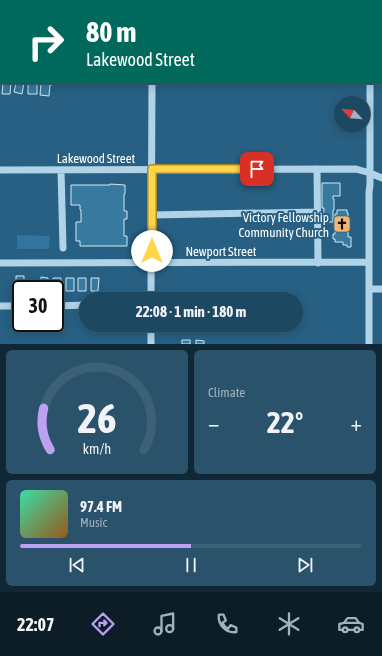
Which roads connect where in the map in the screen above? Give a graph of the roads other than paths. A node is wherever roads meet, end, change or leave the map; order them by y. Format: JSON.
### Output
{"nodes":[{"id":1,"x":152,"y":84,"type":"edge"},
{"id":2,"x":370,"y":84,"type":"edge"},
{"id":3,"x":152,"y":169,"type":"junction"},
{"id":4,"x":317,"y":169,"type":"junction"},
{"id":5,"x":0,"y":170,"type":"edge"},
{"id":6,"x":61,"y":170,"type":"junction"},
{"id":7,"x":370,"y":173,"type":"junction"},
{"id":8,"x":382,"y":178,"type":"edge"},
{"id":9,"x":318,"y":212,"type":"junction"},
{"id":10,"x":152,"y":215,"type":"junction"},
{"id":11,"x":63,"y":248,"type":"dead end"},
{"id":12,"x":318,"y":262,"type":"junction"},
{"id":13,"x":369,"y":262,"type":"junction"},
{"id":14,"x":0,"y":263,"type":"edge"},
{"id":15,"x":151,"y":263,"type":"junction"},
{"id":16,"x":369,"y":289,"type":"junction"},
{"id":17,"x":382,"y":289,"type":"edge"},
{"id":18,"x":151,"y":292,"type":"edge"},
{"id":19,"x":79,"y":305,"type":"edge"},
{"id":20,"x":0,"y":306,"type":"edge"},
{"id":21,"x":12,"y":306,"type":"edge"},
{"id":22,"x":64,"y":306,"type":"edge"},
{"id":23,"x":151,"y":332,"type":"edge"},
{"id":24,"x":151,"y":344,"type":"edge"},
{"id":25,"x":369,"y":344,"type":"edge"}],
"edges":[{"from":1,"to":3,"type":"street"},
{"from":2,"to":7,"type":"street"},
{"from":3,"to":4,"type":"street","name":"Lakewood Street"},
{"from":3,"to":6,"type":"street","name":"Lakewood Street"},
{"from":3,"to":10,"type":"street"},
{"from":4,"to":7,"type":"street","name":"Lakewood Street"},
{"from":4,"to":9,"type":"street"},
{"from":5,"to":6,"type":"street","name":"Lakewood Street"},
{"from":6,"to":11,"type":"street"},
{"from":7,"to":8,"type":"street","name":"Lakewood Street"},
{"from":7,"to":13,"type":"street"},
{"from":9,"to":10,"type":"street"},
{"from":9,"to":12,"type":"street"},
{"from":10,"to":15,"type":"street"},
{"from":12,"to":13,"type":"street","name":"Newport Street"},
{"from":12,"to":15,"type":"street","name":"Newport Street"},
{"from":13,"to":16,"type":"street"},
{"from":14,"to":15,"type":"street","name":"Newport Street"},
{"from":15,"to":18,"type":"street"},
{"from":16,"to":17,"type":"street"},
{"from":16,"to":25,"type":"street"},
{"from":19,"to":22,"type":"street"},
{"from":20,"to":21,"type":"street"},
{"from":23,"to":24,"type":"street"}]}
